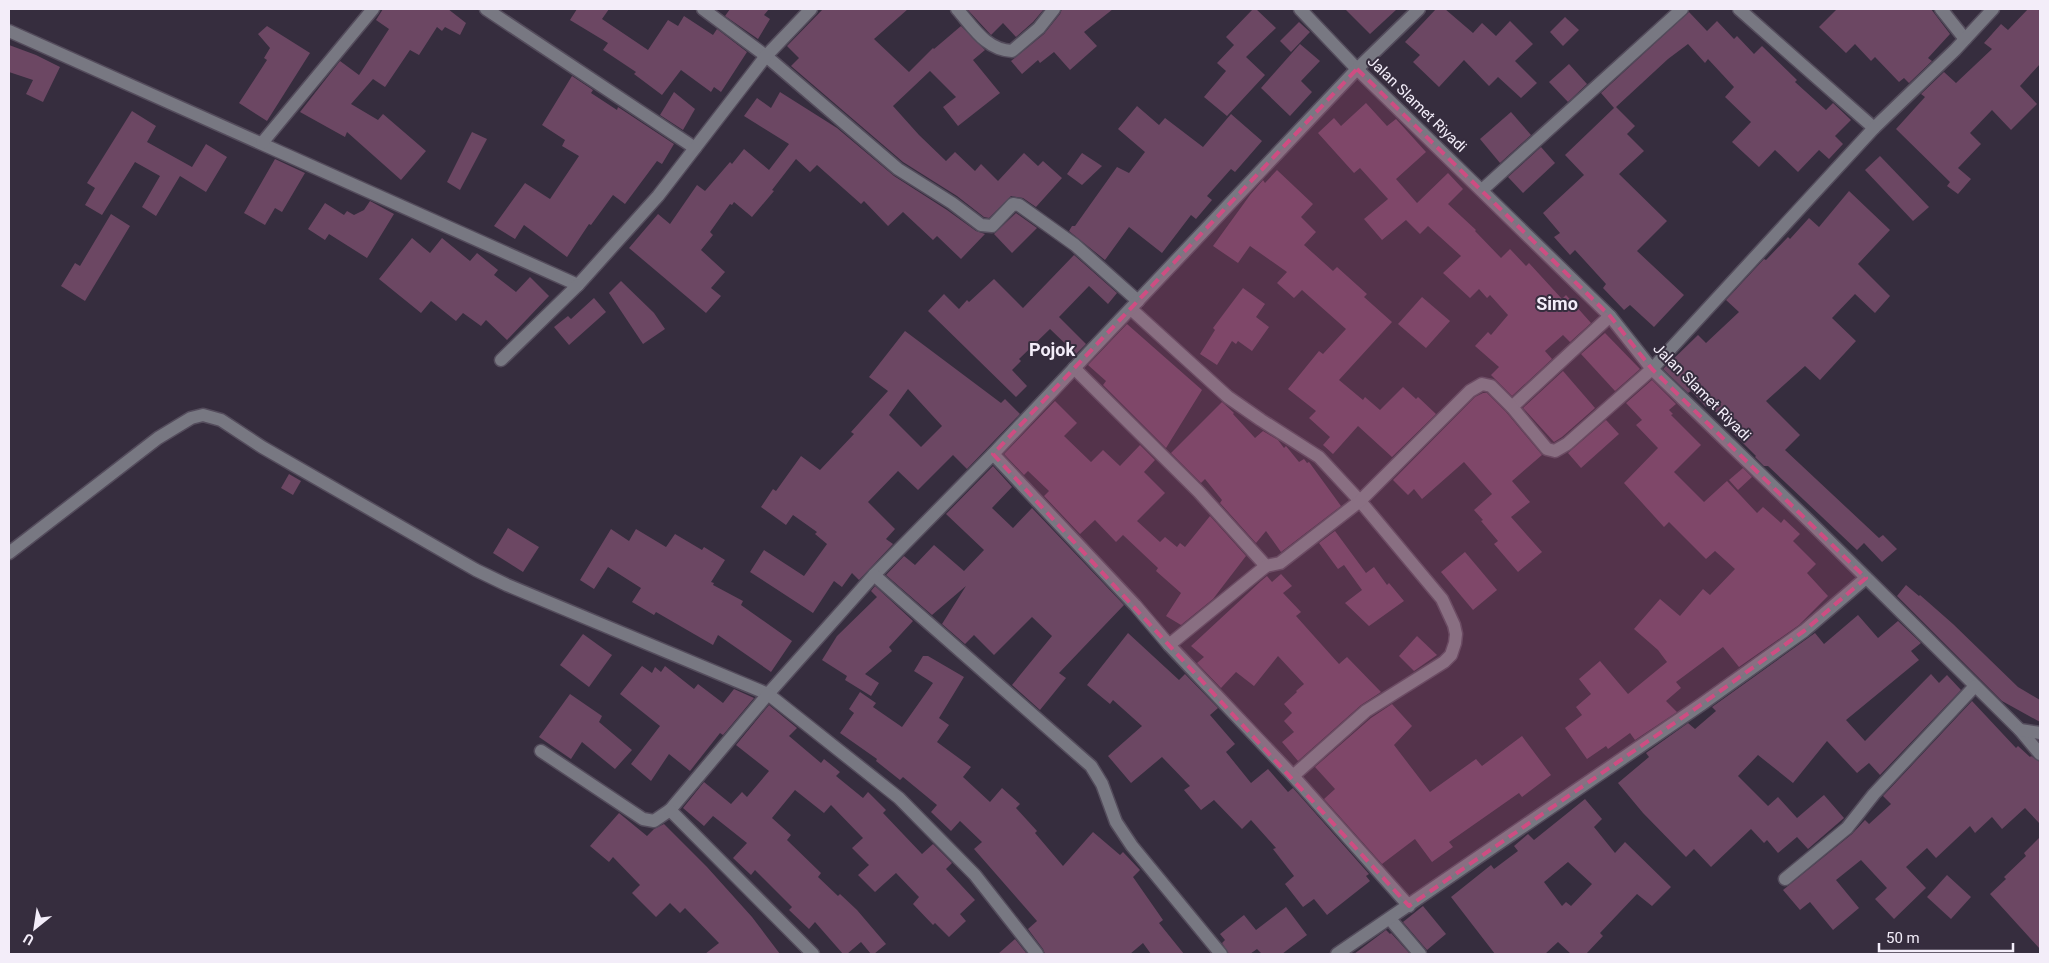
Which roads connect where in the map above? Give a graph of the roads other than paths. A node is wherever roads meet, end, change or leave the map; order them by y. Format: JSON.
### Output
{"nodes":[{"id":1,"x":372,"y":9,"type":"edge"},
{"id":2,"x":486,"y":9,"type":"edge"},
{"id":3,"x":702,"y":9,"type":"edge"},
{"id":4,"x":811,"y":9,"type":"edge"},
{"id":5,"x":957,"y":9,"type":"edge"},
{"id":6,"x":1054,"y":9,"type":"edge"},
{"id":7,"x":1300,"y":9,"type":"edge"},
{"id":8,"x":1419,"y":9,"type":"edge"},
{"id":9,"x":1682,"y":9,"type":"edge"},
{"id":10,"x":1739,"y":9,"type":"edge"},
{"id":11,"x":1941,"y":9,"type":"edge"},
{"id":12,"x":1993,"y":9,"type":"edge"},
{"id":13,"x":9,"y":31,"type":"edge"},
{"id":14,"x":1965,"y":39,"type":"junction"},
{"id":15,"x":766,"y":56,"type":"junction"},
{"id":16,"x":1357,"y":69,"type":"junction"},
{"id":17,"x":1874,"y":128,"type":"junction"},
{"id":18,"x":262,"y":143,"type":"junction"},
{"id":19,"x":695,"y":148,"type":"junction"},
{"id":20,"x":1482,"y":190,"type":"junction"},
{"id":21,"x":578,"y":285,"type":"junction"},
{"id":22,"x":1134,"y":305,"type":"junction"},
{"id":23,"x":1610,"y":316,"type":"junction"},
{"id":24,"x":501,"y":360,"type":"dead end"},
{"id":25,"x":1074,"y":368,"type":"junction"},
{"id":26,"x":1652,"y":369,"type":"junction"},
{"id":27,"x":1512,"y":407,"type":"junction"},
{"id":28,"x":993,"y":454,"type":"junction"},
{"id":29,"x":1360,"y":501,"type":"junction"},
{"id":30,"x":9,"y":553,"type":"edge"},
{"id":31,"x":1266,"y":566,"type":"junction"},
{"id":32,"x":874,"y":574,"type":"junction"},
{"id":33,"x":1866,"y":578,"type":"junction"},
{"id":34,"x":1169,"y":645,"type":"junction"},
{"id":35,"x":1975,"y":686,"type":"junction"},
{"id":36,"x":768,"y":694,"type":"junction"},
{"id":37,"x":2020,"y":730,"type":"junction"},
{"id":38,"x":2040,"y":733,"type":"edge"},
{"id":39,"x":542,"y":750,"type":"dead end"},
{"id":40,"x":2040,"y":754,"type":"edge"},
{"id":41,"x":1292,"y":776,"type":"junction"},
{"id":42,"x":670,"y":810,"type":"junction"},
{"id":43,"x":1785,"y":879,"type":"dead end"},
{"id":44,"x":1408,"y":906,"type":"junction"},
{"id":45,"x":1390,"y":919,"type":"junction"},
{"id":46,"x":813,"y":954,"type":"edge"},
{"id":47,"x":1037,"y":954,"type":"edge"},
{"id":48,"x":1221,"y":954,"type":"edge"},
{"id":49,"x":1337,"y":954,"type":"edge"},
{"id":50,"x":1420,"y":954,"type":"edge"}],
"edges":[{"from":1,"to":18,"type":"street"},
{"from":2,"to":19,"type":"street"},
{"from":3,"to":15,"type":"street"},
{"from":4,"to":15,"type":"street"},
{"from":5,"to":6,"type":"street"},
{"from":7,"to":16,"type":"street","name":"Jalan Slamet Riyadi"},
{"from":8,"to":16,"type":"street"},
{"from":9,"to":20,"type":"street"},
{"from":10,"to":17,"type":"street"},
{"from":11,"to":14,"type":"street"},
{"from":12,"to":14,"type":"street"},
{"from":13,"to":18,"type":"street"},
{"from":14,"to":17,"type":"street"},
{"from":15,"to":19,"type":"street"},
{"from":15,"to":22,"type":"street"},
{"from":16,"to":20,"type":"street","name":"Jalan Slamet Riyadi"},
{"from":16,"to":22,"type":"street"},
{"from":17,"to":26,"type":"street"},
{"from":18,"to":21,"type":"street"},
{"from":19,"to":21,"type":"street"},
{"from":20,"to":23,"type":"street","name":"Jalan Slamet Riyadi"},
{"from":21,"to":24,"type":"street"},
{"from":22,"to":25,"type":"street"},
{"from":22,"to":29,"type":"street"},
{"from":23,"to":26,"type":"street","name":"Jalan Slamet Riyadi"},
{"from":23,"to":27,"type":"street"},
{"from":25,"to":28,"type":"street"},
{"from":25,"to":31,"type":"street"},
{"from":26,"to":27,"type":"street"},
{"from":26,"to":33,"type":"street","name":"Jalan Slamet Riyadi"},
{"from":27,"to":29,"type":"street"},
{"from":28,"to":32,"type":"street"},
{"from":28,"to":34,"type":"street"},
{"from":29,"to":31,"type":"street"},
{"from":29,"to":41,"type":"street"},
{"from":30,"to":36,"type":"street"},
{"from":31,"to":34,"type":"street"},
{"from":32,"to":36,"type":"street"},
{"from":32,"to":48,"type":"street"},
{"from":33,"to":35,"type":"street","name":"Jalan Slamet Riyadi"},
{"from":33,"to":44,"type":"street"},
{"from":34,"to":41,"type":"street"},
{"from":35,"to":37,"type":"street","name":"Jalan Slamet Riyadi"},
{"from":35,"to":43,"type":"street"},
{"from":36,"to":42,"type":"street"},
{"from":36,"to":47,"type":"street"},
{"from":37,"to":38,"type":"street"},
{"from":37,"to":40,"type":"street","name":"Jalan Slamet Riyadi"},
{"from":39,"to":42,"type":"street"},
{"from":41,"to":44,"type":"street"},
{"from":42,"to":46,"type":"street"},
{"from":44,"to":45,"type":"street"},
{"from":45,"to":49,"type":"street"},
{"from":45,"to":50,"type":"street"}]}
